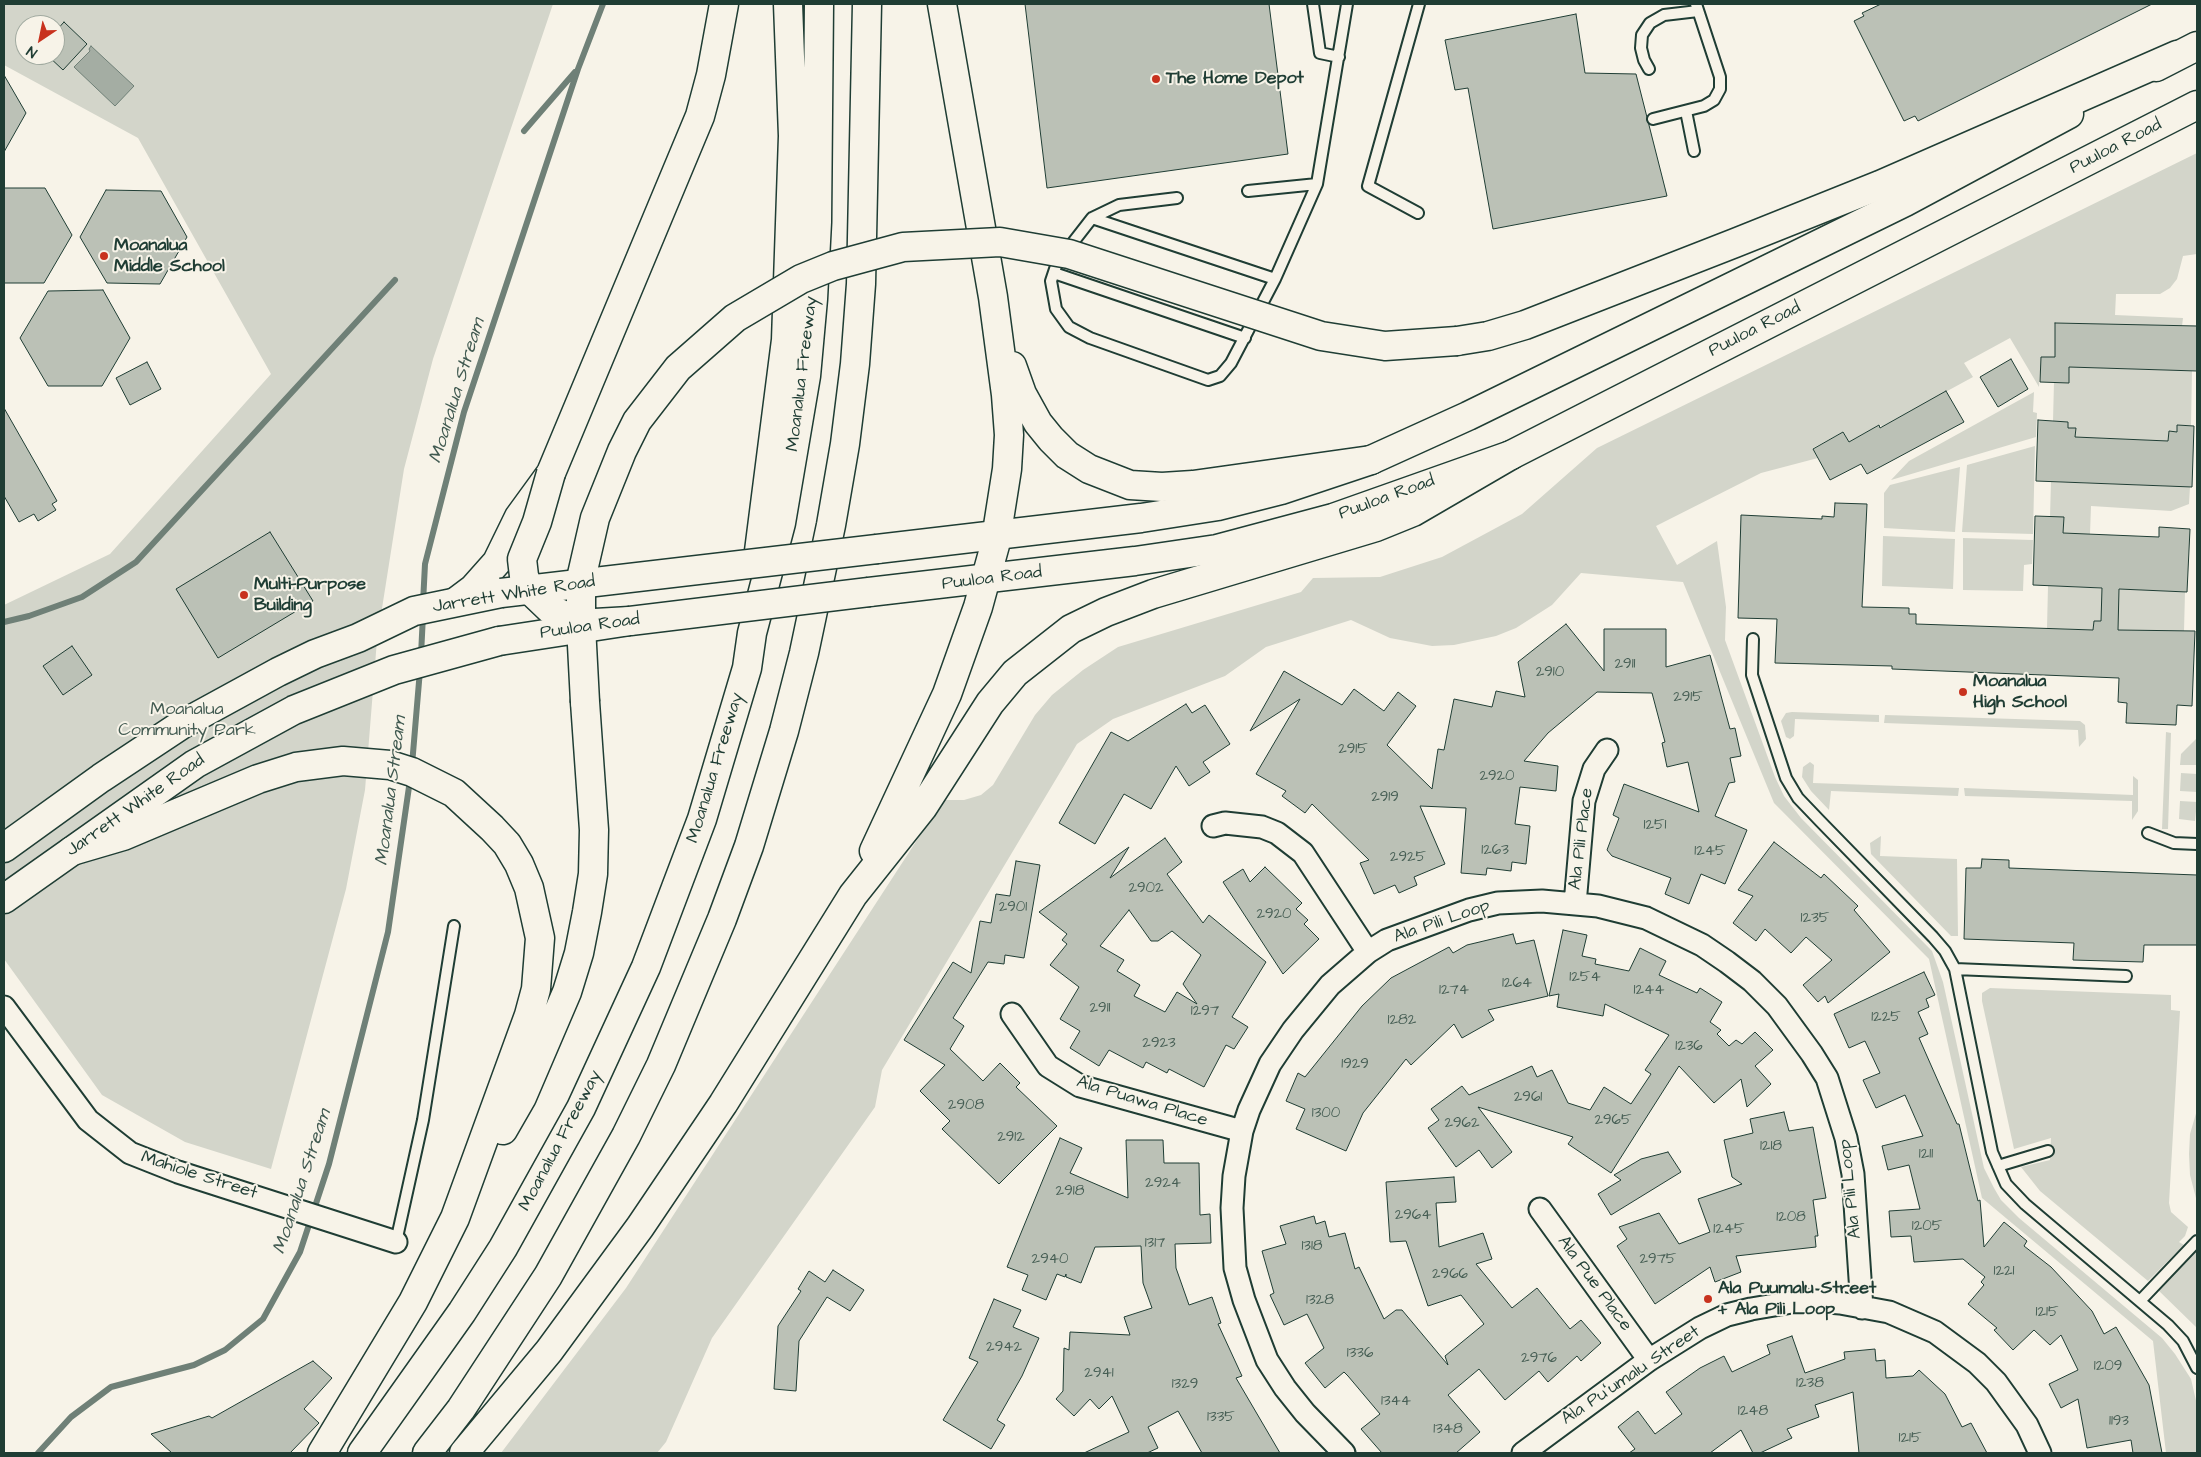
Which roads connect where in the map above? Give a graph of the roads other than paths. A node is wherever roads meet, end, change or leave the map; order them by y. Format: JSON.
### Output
{"nodes":[{"id":1,"x":724,"y":4,"type":"edge"},
{"id":2,"x":788,"y":4,"type":"edge"},
{"id":3,"x":819,"y":4,"type":"edge"},
{"id":4,"x":867,"y":4,"type":"edge"},
{"id":5,"x":942,"y":4,"type":"edge"},
{"id":6,"x":1313,"y":4,"type":"edge"},
{"id":7,"x":1347,"y":4,"type":"edge"},
{"id":8,"x":1419,"y":4,"type":"edge"},
{"id":9,"x":1697,"y":7,"type":"edge"},
{"id":10,"x":2187,"y":51,"type":"edge"},
{"id":11,"x":1339,"y":57,"type":"junction"},
{"id":12,"x":1649,"y":69,"type":"dead end"},
{"id":13,"x":2197,"y":105,"type":"edge"},
{"id":14,"x":1686,"y":111,"type":"junction"},
{"id":15,"x":1653,"y":119,"type":"dead end"},
{"id":16,"x":1694,"y":151,"type":"dead end"},
{"id":17,"x":1318,"y":184,"type":"junction"},
{"id":18,"x":1248,"y":191,"type":"dead end"},
{"id":19,"x":1176,"y":198,"type":"dead end"},
{"id":20,"x":1418,"y":212,"type":"dead end"},
{"id":21,"x":1092,"y":218,"type":"junction"},
{"id":22,"x":1054,"y":273,"type":"junction"},
{"id":23,"x":1275,"y":279,"type":"junction"},
{"id":24,"x":993,"y":297,"type":"junction"},
{"id":25,"x":1244,"y":338,"type":"junction"},
{"id":26,"x":1511,"y":455,"type":"junction"},
{"id":27,"x":1371,"y":460,"type":"junction"},
{"id":28,"x":551,"y":473,"type":"junction"},
{"id":29,"x":997,"y":536,"type":"junction"},
{"id":30,"x":985,"y":580,"type":"junction"},
{"id":31,"x":530,"y":590,"type":"junction"},
{"id":32,"x":457,"y":601,"type":"junction"},
{"id":33,"x":630,"y":621,"type":"junction"},
{"id":34,"x":752,"y":633,"type":"junction"},
{"id":35,"x":1753,"y":639,"type":"dead end"},
{"id":36,"x":499,"y":641,"type":"joint"},
{"id":37,"x":1607,"y":750,"type":"dead end"},
{"id":38,"x":1213,"y":826,"type":"dead end"},
{"id":39,"x":2148,"y":833,"type":"dead end"},
{"id":40,"x":2197,"y":844,"type":"edge"},
{"id":41,"x":4,"y":848,"type":"edge"},
{"id":42,"x":72,"y":851,"type":"junction"},
{"id":43,"x":12,"y":893,"type":"edge"},
{"id":44,"x":853,"y":895,"type":"junction"},
{"id":45,"x":1575,"y":904,"type":"junction"},
{"id":46,"x":454,"y":926,"type":"dead end"},
{"id":47,"x":1368,"y":952,"type":"junction"},
{"id":48,"x":1955,"y":969,"type":"junction"},
{"id":49,"x":2126,"y":976,"type":"dead end"},
{"id":50,"x":4,"y":1007,"type":"edge"},
{"id":51,"x":1012,"y":1014,"type":"dead end"},
{"id":52,"x":1242,"y":1131,"type":"junction"},
{"id":53,"x":2048,"y":1151,"type":"dead end"},
{"id":54,"x":1998,"y":1166,"type":"junction"},
{"id":55,"x":1540,"y":1208,"type":"dead end"},
{"id":56,"x":455,"y":1218,"type":"junction"},
{"id":57,"x":2197,"y":1241,"type":"edge"},
{"id":58,"x":396,"y":1242,"type":"joint"},
{"id":59,"x":2140,"y":1301,"type":"junction"},
{"id":60,"x":1862,"y":1308,"type":"junction"},
{"id":61,"x":1649,"y":1360,"type":"junction"},
{"id":62,"x":2197,"y":1368,"type":"edge"},
{"id":63,"x":322,"y":1453,"type":"edge"},
{"id":64,"x":362,"y":1453,"type":"edge"},
{"id":65,"x":427,"y":1453,"type":"edge"},
{"id":66,"x":464,"y":1453,"type":"edge"},
{"id":67,"x":1344,"y":1453,"type":"edge"},
{"id":68,"x":1522,"y":1453,"type":"edge"},
{"id":69,"x":2040,"y":1453,"type":"edge"}],
"edges":[{"from":1,"to":28,"type":"main road"},
{"from":2,"to":34,"type":"main road"},
{"from":3,"to":34,"type":"main road","name":"Moanalua Freeway"},
{"from":4,"to":65,"type":"main road"},
{"from":5,"to":24,"type":"main road"},
{"from":6,"to":11,"type":"lane"},
{"from":7,"to":11,"type":"lane"},
{"from":8,"to":20,"type":"lane"},
{"from":9,"to":12,"type":"lane"},
{"from":9,"to":14,"type":"lane"},
{"from":10,"to":27,"type":"main road"},
{"from":10,"to":56,"type":"main road","bridge":true},
{"from":11,"to":17,"type":"lane"},
{"from":13,"to":26,"type":"main road","name":"Puuloa Road"},
{"from":14,"to":15,"type":"lane"},
{"from":14,"to":16,"type":"lane"},
{"from":17,"to":18,"type":"lane"},
{"from":17,"to":23,"type":"lane"},
{"from":19,"to":21,"type":"lane"},
{"from":21,"to":22,"type":"lane"},
{"from":21,"to":23,"type":"lane"},
{"from":22,"to":25,"type":"lane"},
{"from":22,"to":25,"type":"lane"},
{"from":23,"to":25,"type":"lane"},
{"from":24,"to":27,"type":"main road"},
{"from":24,"to":29,"type":"main road"},
{"from":26,"to":30,"type":"main road","name":"Puuloa Road"},
{"from":26,"to":44,"type":"main road"},
{"from":27,"to":29,"type":"main road"},
{"from":28,"to":31,"type":"main road","bridge":true},
{"from":28,"to":32,"type":"main road"},
{"from":29,"to":30,"type":"main road"},
{"from":29,"to":31,"type":"main road","name":"Jarrett White Road","bridge":true},
{"from":30,"to":33,"type":"main road","name":"Puuloa Road","bridge":true},
{"from":30,"to":44,"type":"main road"},
{"from":31,"to":32,"type":"main road","name":"Jarrett White Road","bridge":true},
{"from":31,"to":33,"type":"main road","bridge":true},
{"from":32,"to":41,"type":"main road","name":"Jarrett White Road"},
{"from":33,"to":36,"type":"main road","name":"Puuloa Road","bridge":true},
{"from":34,"to":64,"type":"main road","name":"Moanalua Freeway"},
{"from":35,"to":48,"type":"lane"},
{"from":36,"to":42,"type":"main road","name":"Jarrett White Road"},
{"from":37,"to":45,"type":"street","name":"Ala Pili Place"},
{"from":38,"to":47,"type":"street"},
{"from":39,"to":40,"type":"lane"},
{"from":42,"to":43,"type":"main road","name":"Jarrett White Road"},
{"from":42,"to":56,"type":"main road"},
{"from":44,"to":66,"type":"main road"},
{"from":45,"to":47,"type":"street","name":"Ala Pili Loop"},
{"from":45,"to":60,"type":"street","name":"Ala Pili Loop"},
{"from":46,"to":58,"type":"lane"},
{"from":47,"to":52,"type":"street","name":"Ala Pili Loop"},
{"from":48,"to":49,"type":"lane"},
{"from":48,"to":54,"type":"lane"},
{"from":50,"to":58,"type":"street","name":"Mahiole Street"},
{"from":51,"to":52,"type":"street","name":"Ala Puawa Place"},
{"from":52,"to":67,"type":"street","name":"Ala Pili Loop"},
{"from":53,"to":54,"type":"lane"},
{"from":54,"to":59,"type":"lane"},
{"from":55,"to":61,"type":"street","name":"Ala Pue Place"},
{"from":56,"to":63,"type":"main road"},
{"from":57,"to":59,"type":"lane"},
{"from":59,"to":62,"type":"lane"},
{"from":60,"to":61,"type":"street","name":"Ala Puʻumalu Street"},
{"from":60,"to":69,"type":"street","name":"Ala Puʻumalu Street"},
{"from":61,"to":68,"type":"street","name":"Ala Puʻumalu Street"}]}
